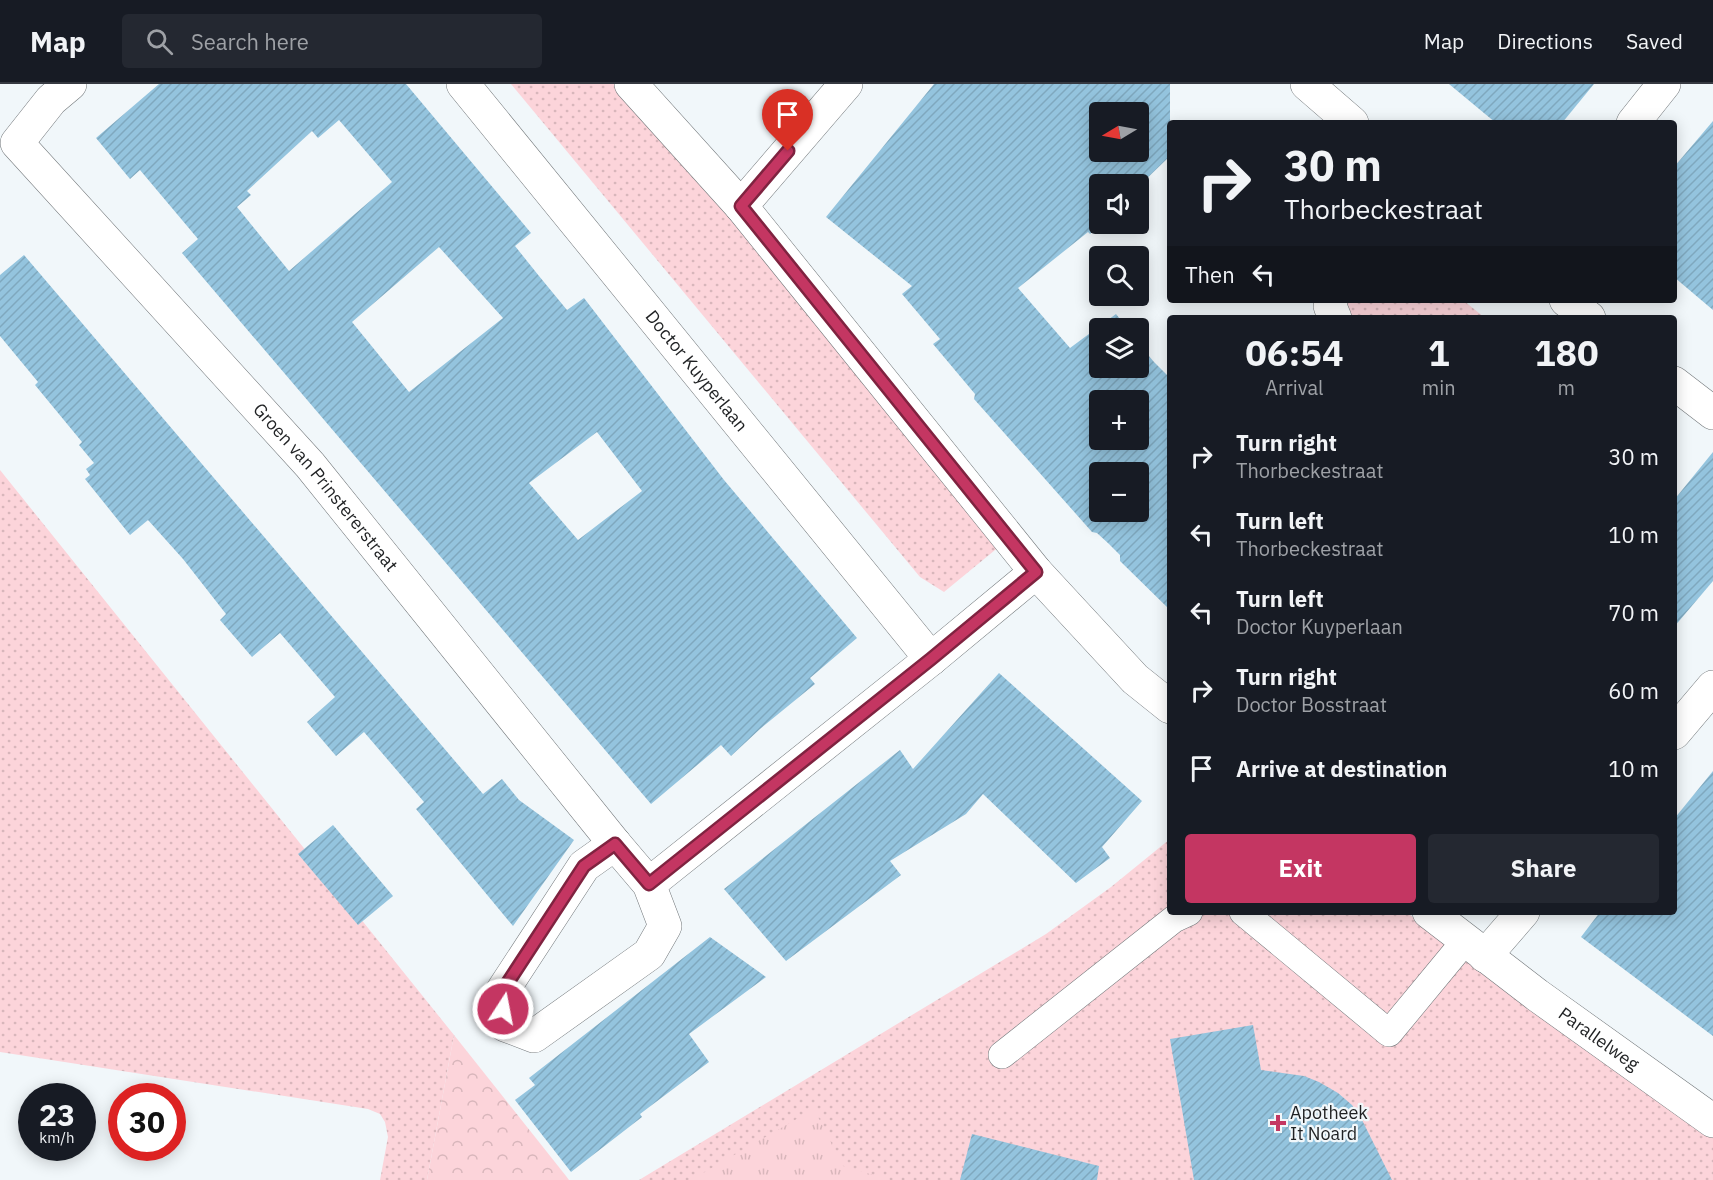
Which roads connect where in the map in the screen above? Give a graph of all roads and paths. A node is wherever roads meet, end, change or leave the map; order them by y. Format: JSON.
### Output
{"nodes":[{"id":1,"x":70,"y":84,"type":"edge"},
{"id":2,"x":463,"y":84,"type":"edge"},
{"id":3,"x":631,"y":84,"type":"edge"},
{"id":4,"x":846,"y":84,"type":"edge"},
{"id":5,"x":1307,"y":84,"type":"edge"},
{"id":6,"x":1664,"y":84,"type":"edge"},
{"id":7,"x":1349,"y":120,"type":"edge"},
{"id":8,"x":1635,"y":120,"type":"edge"},
{"id":9,"x":741,"y":206,"type":"junction"},
{"id":10,"x":1570,"y":303,"type":"edge"},
{"id":11,"x":1585,"y":315,"type":"edge"},
{"id":12,"x":1677,"y":385,"type":"edge"},
{"id":13,"x":1713,"y":413,"type":"edge"},
{"id":14,"x":1036,"y":572,"type":"junction"},
{"id":15,"x":931,"y":659,"type":"junction"},
{"id":16,"x":1713,"y":687,"type":"edge"},
{"id":17,"x":1167,"y":705,"type":"edge"},
{"id":18,"x":1677,"y":729,"type":"edge"},
{"id":19,"x":615,"y":844,"type":"junction"},
{"id":20,"x":649,"y":884,"type":"junction"},
{"id":21,"x":1183,"y":915,"type":"edge"},
{"id":22,"x":1247,"y":915,"type":"edge"},
{"id":23,"x":1433,"y":915,"type":"edge"},
{"id":24,"x":1519,"y":915,"type":"edge"},
{"id":25,"x":1475,"y":949,"type":"junction"},
{"id":26,"x":1002,"y":1055,"type":"dead end"},
{"id":27,"x":1713,"y":1121,"type":"edge"}],
"edges":[{"from":1,"to":19,"type":"street","name":"Groen van Prinstererstraat"},
{"from":2,"to":15,"type":"street","name":"Doctor Kuyperlaan"},
{"from":3,"to":9,"type":"street"},
{"from":4,"to":9,"type":"street"},
{"from":5,"to":7,"type":"street"},
{"from":6,"to":8,"type":"street"},
{"from":9,"to":14,"type":"street"},
{"from":10,"to":11,"type":"street"},
{"from":12,"to":13,"type":"street"},
{"from":14,"to":15,"type":"street"},
{"from":14,"to":17,"type":"street"},
{"from":15,"to":20,"type":"street"},
{"from":16,"to":18,"type":"street"},
{"from":19,"to":20,"type":"street","name":"Groen van Prinstererstraat"},
{"from":19,"to":20,"type":"street","name":"Groen van Prinstererstraat"},
{"from":21,"to":26,"type":"lane"},
{"from":22,"to":25,"type":"lane"},
{"from":23,"to":25,"type":"street"},
{"from":24,"to":25,"type":"street"},
{"from":25,"to":27,"type":"street","name":"Parallelweg"}]}
